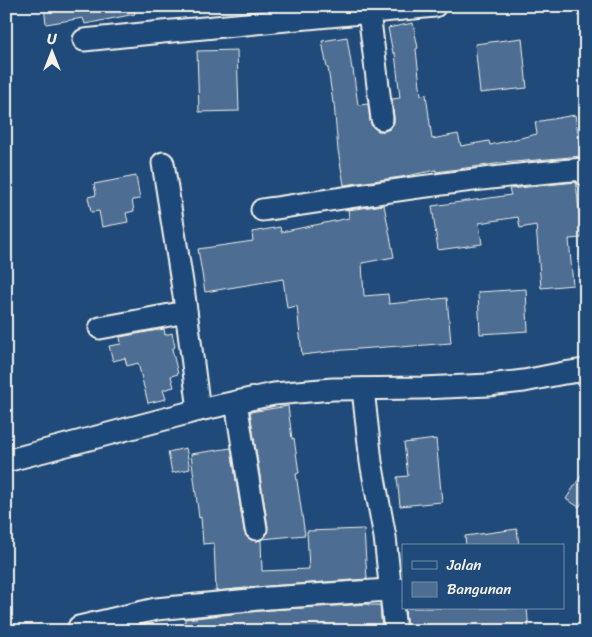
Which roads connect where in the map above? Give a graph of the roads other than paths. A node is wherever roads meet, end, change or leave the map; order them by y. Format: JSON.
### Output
{"nodes":[{"id":1,"x":435,"y":6,"type":"edge"},
{"id":2,"x":369,"y":12,"type":"junction"},
{"id":3,"x":84,"y":40,"type":"dead end"},
{"id":4,"x":382,"y":118,"type":"dead end"},
{"id":5,"x":163,"y":163,"type":"dead end"},
{"id":6,"x":586,"y":169,"type":"edge"},
{"id":7,"x":586,"y":175,"type":"edge"},
{"id":8,"x":262,"y":210,"type":"dead end"},
{"id":9,"x":186,"y":312,"type":"junction"},
{"id":10,"x":100,"y":328,"type":"dead end"},
{"id":11,"x":586,"y":370,"type":"edge"},
{"id":12,"x":363,"y":389,"type":"junction"},
{"id":13,"x":236,"y":402,"type":"junction"},
{"id":14,"x":199,"y":410,"type":"junction"},
{"id":15,"x":6,"y":460,"type":"edge"},
{"id":16,"x":256,"y":529,"type":"dead end"},
{"id":17,"x":397,"y":590,"type":"edge"},
{"id":18,"x":79,"y":627,"type":"dead end"},
{"id":19,"x":395,"y":631,"type":"edge"}],
"edges":[{"from":1,"to":2,"type":"street"},
{"from":2,"to":3,"type":"street"},
{"from":2,"to":4,"type":"street"},
{"from":5,"to":9,"type":"street"},
{"from":6,"to":7,"type":"street"},
{"from":6,"to":8,"type":"street"},
{"from":9,"to":10,"type":"street"},
{"from":9,"to":14,"type":"street"},
{"from":11,"to":12,"type":"street"},
{"from":12,"to":13,"type":"street"},
{"from":12,"to":17,"type":"street"},
{"from":13,"to":14,"type":"street"},
{"from":13,"to":16,"type":"street"},
{"from":14,"to":15,"type":"street"},
{"from":17,"to":18,"type":"street"},
{"from":17,"to":19,"type":"street"}]}
